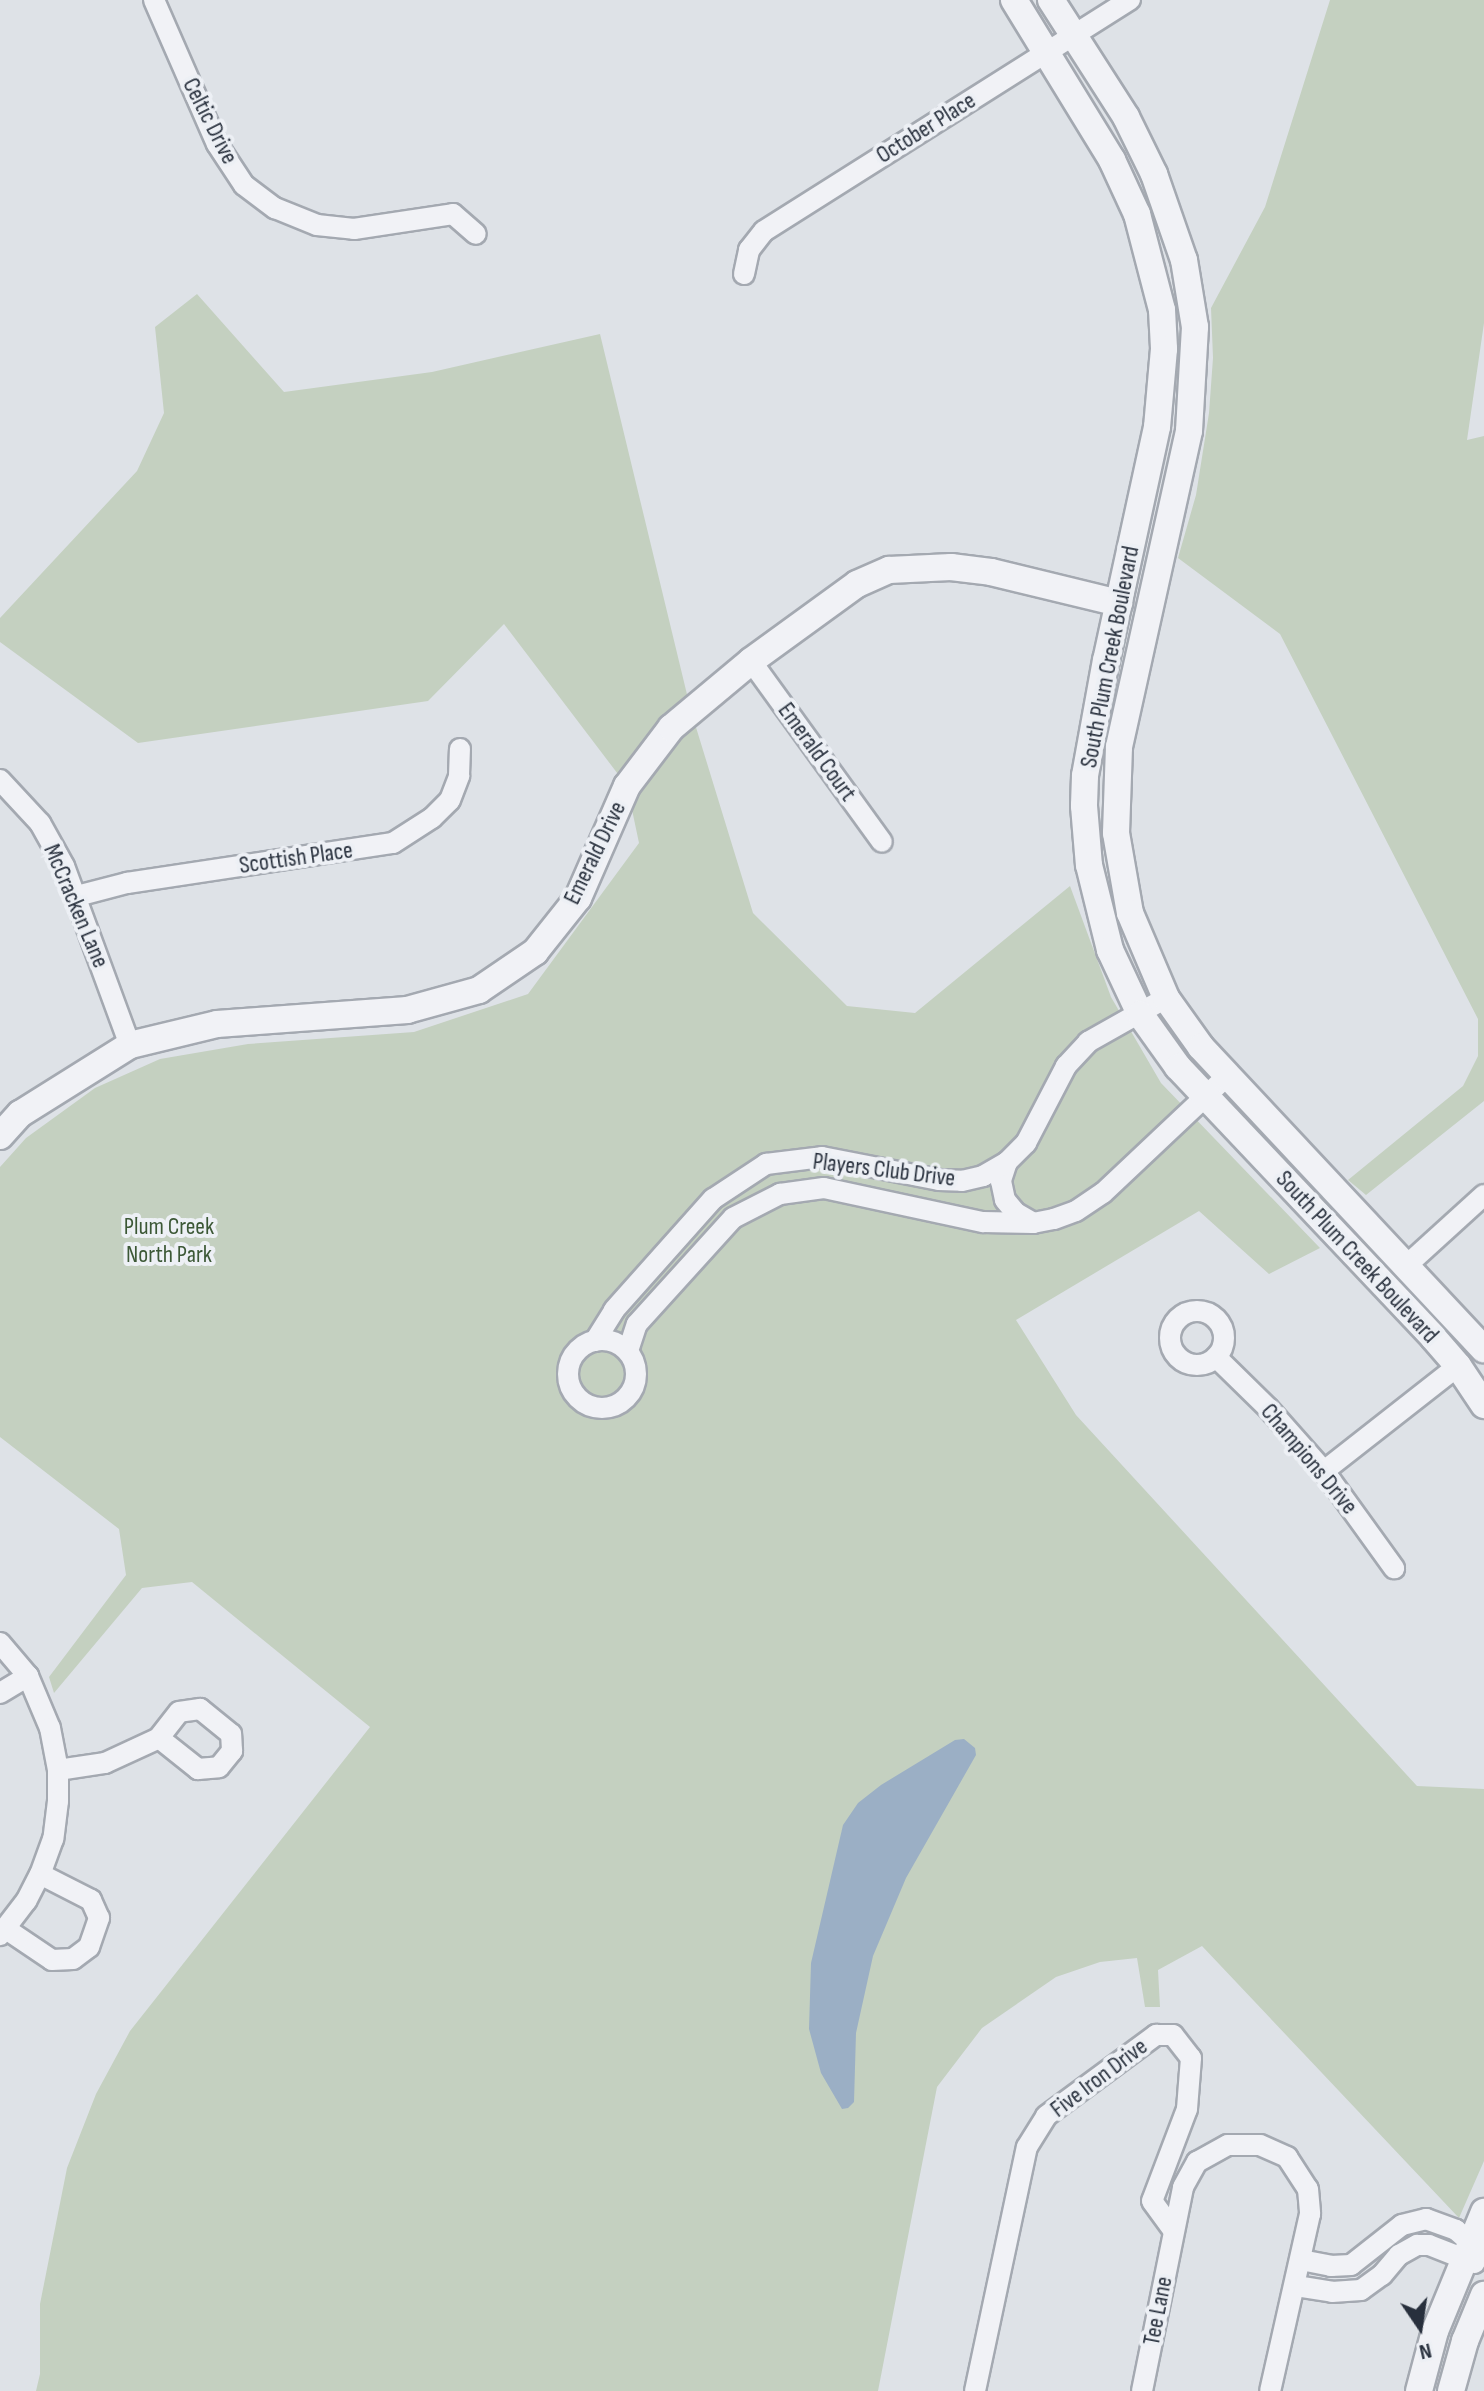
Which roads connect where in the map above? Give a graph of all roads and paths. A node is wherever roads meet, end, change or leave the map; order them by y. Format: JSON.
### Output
{"nodes":[{"id":1,"x":154,"y":0,"type":"edge"},
{"id":2,"x":1014,"y":0,"type":"edge"},
{"id":3,"x":1051,"y":0,"type":"edge"},
{"id":4,"x":1130,"y":0,"type":"edge"},
{"id":5,"x":1074,"y":35,"type":"junction"},
{"id":6,"x":1047,"y":51,"type":"junction"},
{"id":7,"x":476,"y":234,"type":"dead end"},
{"id":8,"x":744,"y":274,"type":"dead end"},
{"id":9,"x":1119,"y":603,"type":"junction"},
{"id":10,"x":751,"y":661,"type":"junction"},
{"id":11,"x":460,"y":749,"type":"dead end"},
{"id":12,"x":0,"y":780,"type":"edge"},
{"id":13,"x":882,"y":842,"type":"dead end"},
{"id":14,"x":77,"y":896,"type":"junction"},
{"id":15,"x":1166,"y":998,"type":"junction"},
{"id":16,"x":1140,"y":1014,"type":"junction"},
{"id":17,"x":130,"y":1045,"type":"junction"},
{"id":18,"x":1228,"y":1075,"type":"junction"},
{"id":19,"x":1204,"y":1095,"type":"junction"},
{"id":20,"x":0,"y":1136,"type":"edge"},
{"id":21,"x":1007,"y":1162,"type":"junction"},
{"id":22,"x":1484,"y":1195,"type":"edge"},
{"id":23,"x":1033,"y":1223,"type":"junction"},
{"id":24,"x":1407,"y":1265,"type":"junction"},
{"id":25,"x":595,"y":1341,"type":"junction"},
{"id":26,"x":1477,"y":1348,"type":"edge"},
{"id":27,"x":628,"y":1351,"type":"junction"},
{"id":28,"x":1216,"y":1357,"type":"dead end"},
{"id":29,"x":1484,"y":1405,"type":"edge"},
{"id":30,"x":1324,"y":1471,"type":"junction"},
{"id":31,"x":1394,"y":1568,"type":"dead end"},
{"id":32,"x":0,"y":1643,"type":"edge"},
{"id":33,"x":28,"y":1676,"type":"junction"},
{"id":34,"x":0,"y":1693,"type":"edge"},
{"id":35,"x":159,"y":1738,"type":"dead end"},
{"id":36,"x":58,"y":1770,"type":"junction"},
{"id":37,"x":40,"y":1874,"type":"junction"},
{"id":38,"x":3,"y":1932,"type":"edge"},
{"id":39,"x":1484,"y":2212,"type":"edge"},
{"id":40,"x":1173,"y":2230,"type":"junction"},
{"id":41,"x":1476,"y":2255,"type":"edge"},
{"id":42,"x":1301,"y":2260,"type":"junction"},
{"id":43,"x":1296,"y":2286,"type":"junction"},
{"id":44,"x":1484,"y":2295,"type":"edge"},
{"id":45,"x":975,"y":2391,"type":"edge"},
{"id":46,"x":1142,"y":2391,"type":"edge"},
{"id":47,"x":1270,"y":2391,"type":"edge"},
{"id":48,"x":1419,"y":2391,"type":"edge"},
{"id":49,"x":1451,"y":2391,"type":"edge"}],
"edges":[{"from":1,"to":7,"type":"street","name":"Celtic Drive"},
{"from":2,"to":6,"type":"street","name":"South Plum Creek Boulevard"},
{"from":3,"to":5,"type":"street","name":"South Plum Creek Boulevard"},
{"from":4,"to":5,"type":"street","name":"October Place"},
{"from":5,"to":6,"type":"street","name":"October Place"},
{"from":5,"to":15,"type":"street","name":"South Plum Creek Boulevard"},
{"from":6,"to":8,"type":"street","name":"October Place"},
{"from":6,"to":9,"type":"street","name":"South Plum Creek Boulevard"},
{"from":9,"to":10,"type":"street","name":"Emerald Drive"},
{"from":9,"to":16,"type":"street","name":"South Plum Creek Boulevard"},
{"from":10,"to":13,"type":"street","name":"Emerald Court"},
{"from":10,"to":17,"type":"street","name":"Emerald Drive"},
{"from":11,"to":14,"type":"street","name":"Scottish Place"},
{"from":12,"to":14,"type":"street","name":"McCracken Lane"},
{"from":14,"to":17,"type":"street","name":"McCracken Lane"},
{"from":15,"to":16,"type":"street","name":"Players Club Drive"},
{"from":15,"to":18,"type":"street","name":"South Plum Creek Boulevard"},
{"from":16,"to":19,"type":"street","name":"South Plum Creek Boulevard"},
{"from":16,"to":21,"type":"street","name":"Players Club Drive"},
{"from":17,"to":20,"type":"street","name":"Emerald Drive"},
{"from":18,"to":19,"type":"street","name":"Players Club Drive"},
{"from":18,"to":24,"type":"street","name":"South Plum Creek Boulevard"},
{"from":19,"to":23,"type":"street","name":"Players Club Drive"},
{"from":19,"to":26,"type":"street","name":"South Plum Creek Boulevard"},
{"from":21,"to":23,"type":"street"},
{"from":21,"to":25,"type":"street","name":"Players Club Drive"},
{"from":22,"to":24,"type":"street"},
{"from":23,"to":27,"type":"street","name":"Players Club Drive"},
{"from":24,"to":26,"type":"street","name":"South Plum Creek Boulevard"},
{"from":25,"to":27,"type":"street"},
{"from":25,"to":27,"type":"street","name":"Players Club Drive"},
{"from":26,"to":29,"type":"street","name":"South Plum Creek Boulevard"},
{"from":26,"to":30,"type":"street"},
{"from":28,"to":30,"type":"street","name":"Champions Drive"},
{"from":30,"to":31,"type":"street","name":"Champions Drive"},
{"from":32,"to":33,"type":"street"},
{"from":33,"to":34,"type":"street"},
{"from":33,"to":36,"type":"street"},
{"from":35,"to":36,"type":"street"},
{"from":36,"to":37,"type":"street"},
{"from":37,"to":38,"type":"street"},
{"from":37,"to":38,"type":"street"},
{"from":39,"to":41,"type":"street"},
{"from":40,"to":42,"type":"street","name":"Tee Lane"},
{"from":40,"to":45,"type":"street","name":"Five Iron Drive"},
{"from":40,"to":46,"type":"street","name":"Tee Lane"},
{"from":41,"to":42,"type":"street"},
{"from":41,"to":43,"type":"street"},
{"from":41,"to":48,"type":"street"},
{"from":42,"to":43,"type":"street","name":"Tee Lane"},
{"from":43,"to":47,"type":"street","name":"Tee Lane"},
{"from":44,"to":49,"type":"street"}]}
